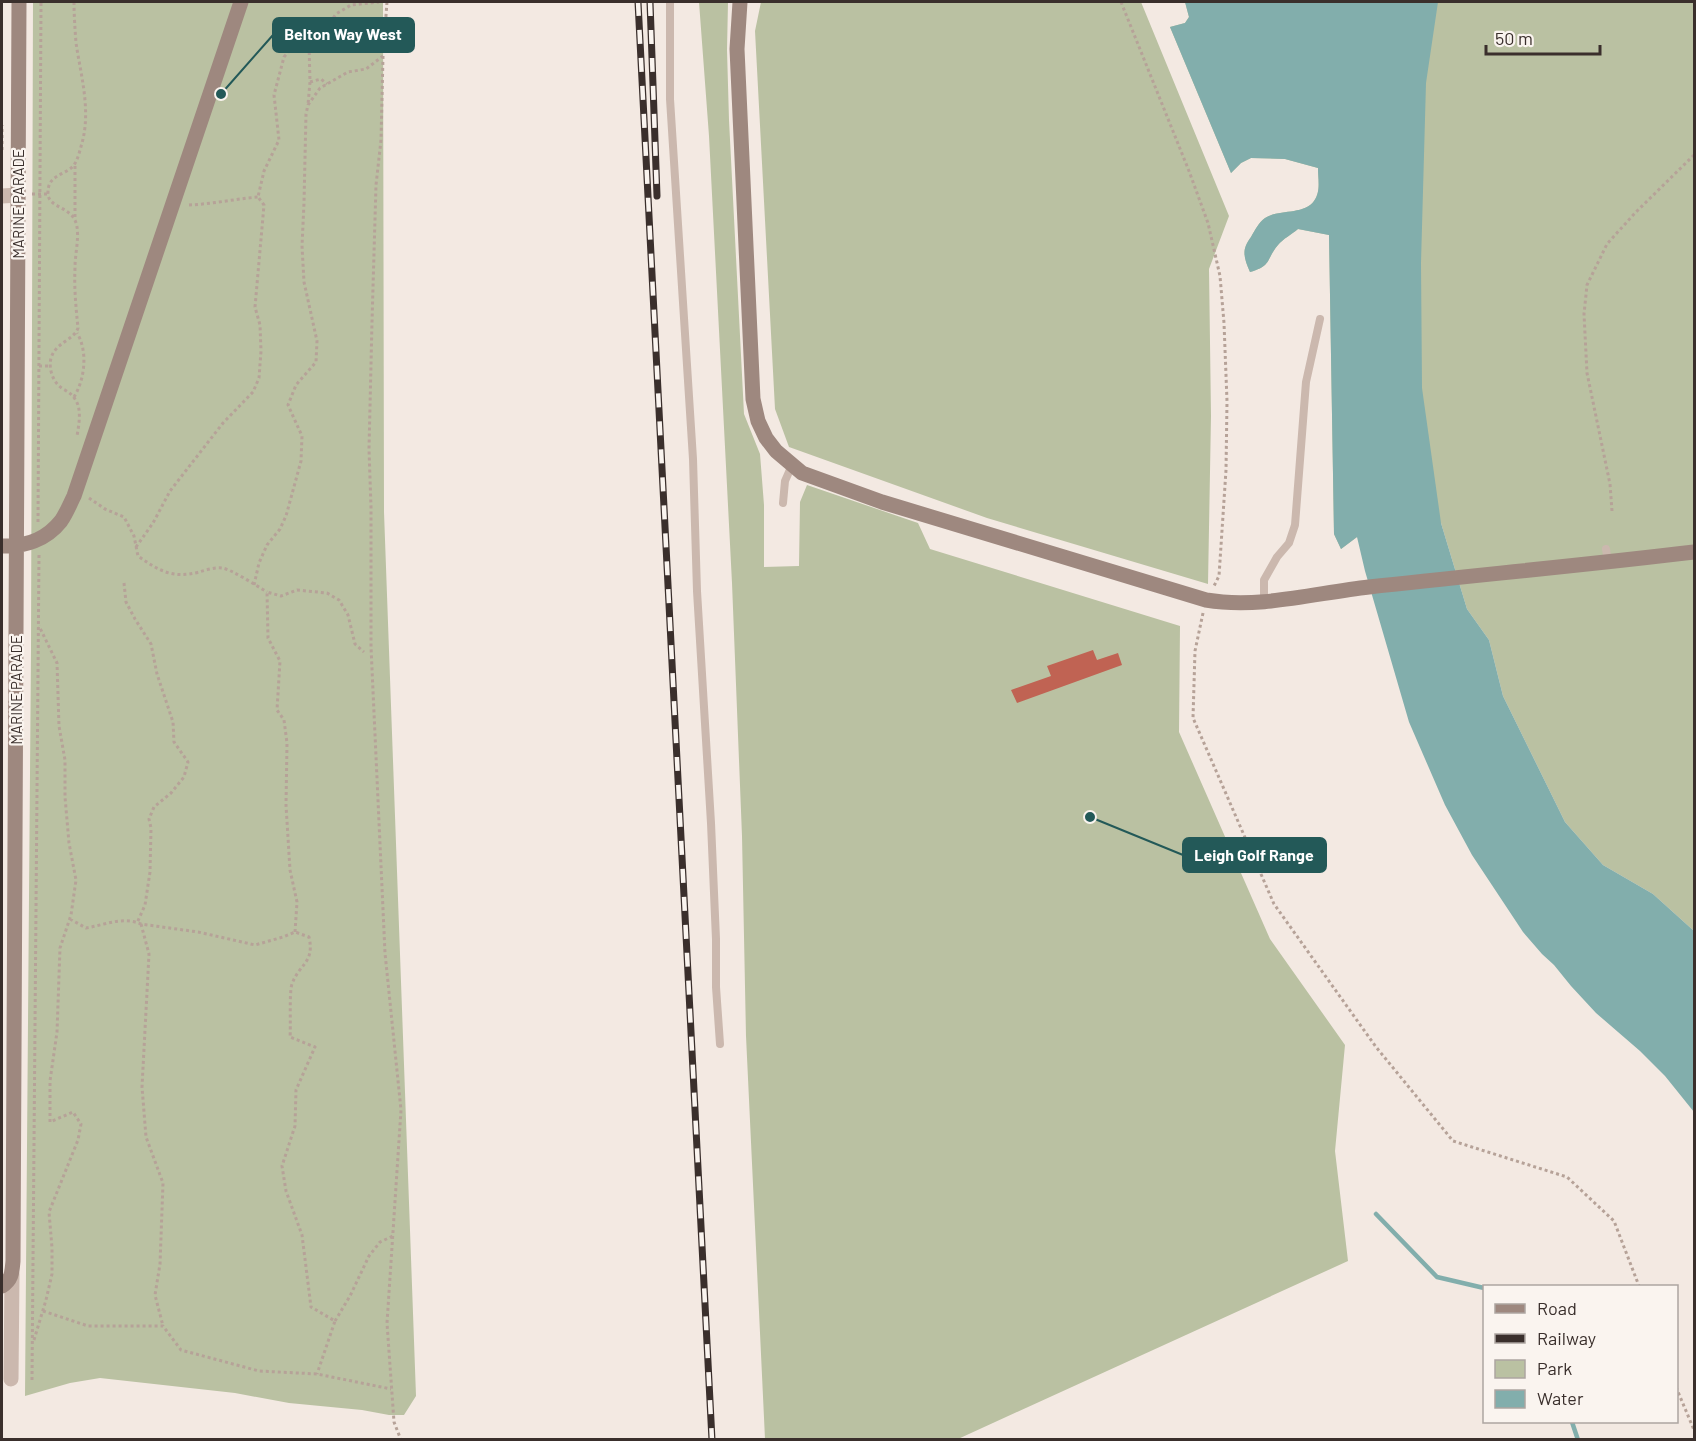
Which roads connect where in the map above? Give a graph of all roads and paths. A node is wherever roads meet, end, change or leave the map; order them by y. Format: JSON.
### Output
{"nodes":[{"id":1,"x":19,"y":2,"type":"edge"},
{"id":2,"x":40,"y":2,"type":"edge"},
{"id":3,"x":74,"y":2,"type":"edge"},
{"id":4,"x":240,"y":2,"type":"edge"},
{"id":5,"x":379,"y":2,"type":"edge"},
{"id":6,"x":387,"y":2,"type":"edge"},
{"id":7,"x":670,"y":2,"type":"edge"},
{"id":8,"x":741,"y":2,"type":"edge"},
{"id":9,"x":1121,"y":2,"type":"edge"},
{"id":10,"x":309,"y":44,"type":"junction"},
{"id":11,"x":383,"y":56,"type":"junction"},
{"id":12,"x":310,"y":82,"type":"junction"},
{"id":13,"x":327,"y":84,"type":"junction"},
{"id":14,"x":308,"y":105,"type":"junction"},
{"id":15,"x":1695,"y":154,"type":"edge"},
{"id":16,"x":75,"y":164,"type":"junction"},
{"id":17,"x":18,"y":195,"type":"junction"},
{"id":18,"x":2,"y":196,"type":"edge"},
{"id":19,"x":258,"y":197,"type":"junction"},
{"id":20,"x":172,"y":206,"type":"junction"},
{"id":21,"x":75,"y":219,"type":"junction"},
{"id":22,"x":1320,"y":319,"type":"dead end"},
{"id":23,"x":76,"y":333,"type":"junction"},
{"id":24,"x":39,"y":366,"type":"junction"},
{"id":25,"x":51,"y":366,"type":"junction"},
{"id":26,"x":75,"y":397,"type":"junction"},
{"id":27,"x":77,"y":436,"type":"dead end"},
{"id":28,"x":792,"y":465,"type":"junction"},
{"id":29,"x":76,"y":490,"type":"junction"},
{"id":30,"x":783,"y":503,"type":"dead end"},
{"id":31,"x":1612,"y":511,"type":"dead end"},
{"id":32,"x":39,"y":539,"type":"junction"},
{"id":33,"x":9,"y":547,"type":"edge"},
{"id":34,"x":136,"y":547,"type":"junction"},
{"id":35,"x":1695,"y":552,"type":"edge"},
{"id":36,"x":124,"y":583,"type":"dead end"},
{"id":37,"x":254,"y":585,"type":"junction"},
{"id":38,"x":267,"y":592,"type":"junction"},
{"id":39,"x":1206,"y":600,"type":"junction"},
{"id":40,"x":1264,"y":602,"type":"junction"},
{"id":41,"x":38,"y":624,"type":"junction"},
{"id":42,"x":364,"y":652,"type":"dead end"},
{"id":43,"x":8,"y":901,"type":"edge"},
{"id":44,"x":70,"y":919,"type":"junction"},
{"id":45,"x":139,"y":923,"type":"junction"},
{"id":46,"x":295,"y":932,"type":"junction"},
{"id":47,"x":720,"y":1044,"type":"dead end"},
{"id":48,"x":393,"y":1236,"type":"junction"},
{"id":49,"x":12,"y":1274,"type":"junction"},
{"id":50,"x":1638,"y":1285,"type":"edge"},
{"id":51,"x":2,"y":1286,"type":"edge"},
{"id":52,"x":43,"y":1311,"type":"junction"},
{"id":53,"x":335,"y":1321,"type":"junction"},
{"id":54,"x":163,"y":1326,"type":"junction"},
{"id":55,"x":33,"y":1343,"type":"junction"},
{"id":56,"x":317,"y":1374,"type":"junction"},
{"id":57,"x":11,"y":1379,"type":"dead end"},
{"id":58,"x":32,"y":1380,"type":"dead end"},
{"id":59,"x":392,"y":1389,"type":"junction"},
{"id":60,"x":1678,"y":1389,"type":"edge"},
{"id":61,"x":1695,"y":1430,"type":"edge"},
{"id":62,"x":401,"y":1440,"type":"edge"}],
"edges":[{"from":1,"to":17,"type":"street","name":"MARINE PARADE"},
{"from":2,"to":24,"type":"path"},
{"from":3,"to":16,"type":"path"},
{"from":4,"to":20,"type":"street"},
{"from":5,"to":10,"type":"path"},
{"from":6,"to":11,"type":"path"},
{"from":7,"to":47,"type":"lane"},
{"from":8,"to":28,"type":"street"},
{"from":9,"to":39,"type":"path"},
{"from":10,"to":12,"type":"path"},
{"from":10,"to":19,"type":"path"},
{"from":11,"to":13,"type":"path"},
{"from":11,"to":48,"type":"path"},
{"from":12,"to":13,"type":"path"},
{"from":12,"to":14,"type":"path"},
{"from":13,"to":14,"type":"path"},
{"from":14,"to":37,"type":"path"},
{"from":15,"to":31,"type":"path"},
{"from":16,"to":21,"type":"path"},
{"from":16,"to":21,"type":"path"},
{"from":17,"to":18,"type":"street"},
{"from":17,"to":33,"type":"street","name":"MARINE PARADE"},
{"from":19,"to":20,"type":"path"},
{"from":19,"to":34,"type":"path"},
{"from":20,"to":29,"type":"street"},
{"from":21,"to":23,"type":"path"},
{"from":22,"to":40,"type":"lane"},
{"from":23,"to":25,"type":"path"},
{"from":23,"to":26,"type":"path"},
{"from":24,"to":25,"type":"path"},
{"from":24,"to":32,"type":"path"},
{"from":25,"to":26,"type":"path"},
{"from":26,"to":27,"type":"path"},
{"from":28,"to":30,"type":"lane"},
{"from":28,"to":39,"type":"street"},
{"from":29,"to":32,"type":"street"},
{"from":29,"to":34,"type":"path"},
{"from":32,"to":33,"type":"street"},
{"from":32,"to":41,"type":"path"},
{"from":33,"to":43,"type":"street","name":"MARINE PARADE"},
{"from":34,"to":37,"type":"path"},
{"from":35,"to":40,"type":"street"},
{"from":36,"to":45,"type":"path"},
{"from":37,"to":38,"type":"path"},
{"from":38,"to":42,"type":"path"},
{"from":38,"to":46,"type":"path"},
{"from":39,"to":40,"type":"street"},
{"from":39,"to":50,"type":"path"},
{"from":41,"to":44,"type":"path"},
{"from":41,"to":55,"type":"path"},
{"from":43,"to":49,"type":"street","name":"MARINE PARADE"},
{"from":44,"to":45,"type":"path"},
{"from":44,"to":52,"type":"path"},
{"from":45,"to":46,"type":"path"},
{"from":45,"to":54,"type":"path"},
{"from":46,"to":53,"type":"path"},
{"from":48,"to":53,"type":"path"},
{"from":48,"to":59,"type":"path"},
{"from":49,"to":51,"type":"street"},
{"from":49,"to":57,"type":"street","name":"MARINE PARADE"},
{"from":52,"to":54,"type":"path"},
{"from":52,"to":55,"type":"path"},
{"from":53,"to":56,"type":"path"},
{"from":54,"to":56,"type":"path"},
{"from":55,"to":58,"type":"path"},
{"from":56,"to":59,"type":"path"},
{"from":59,"to":62,"type":"path"},
{"from":60,"to":61,"type":"path"}]}
